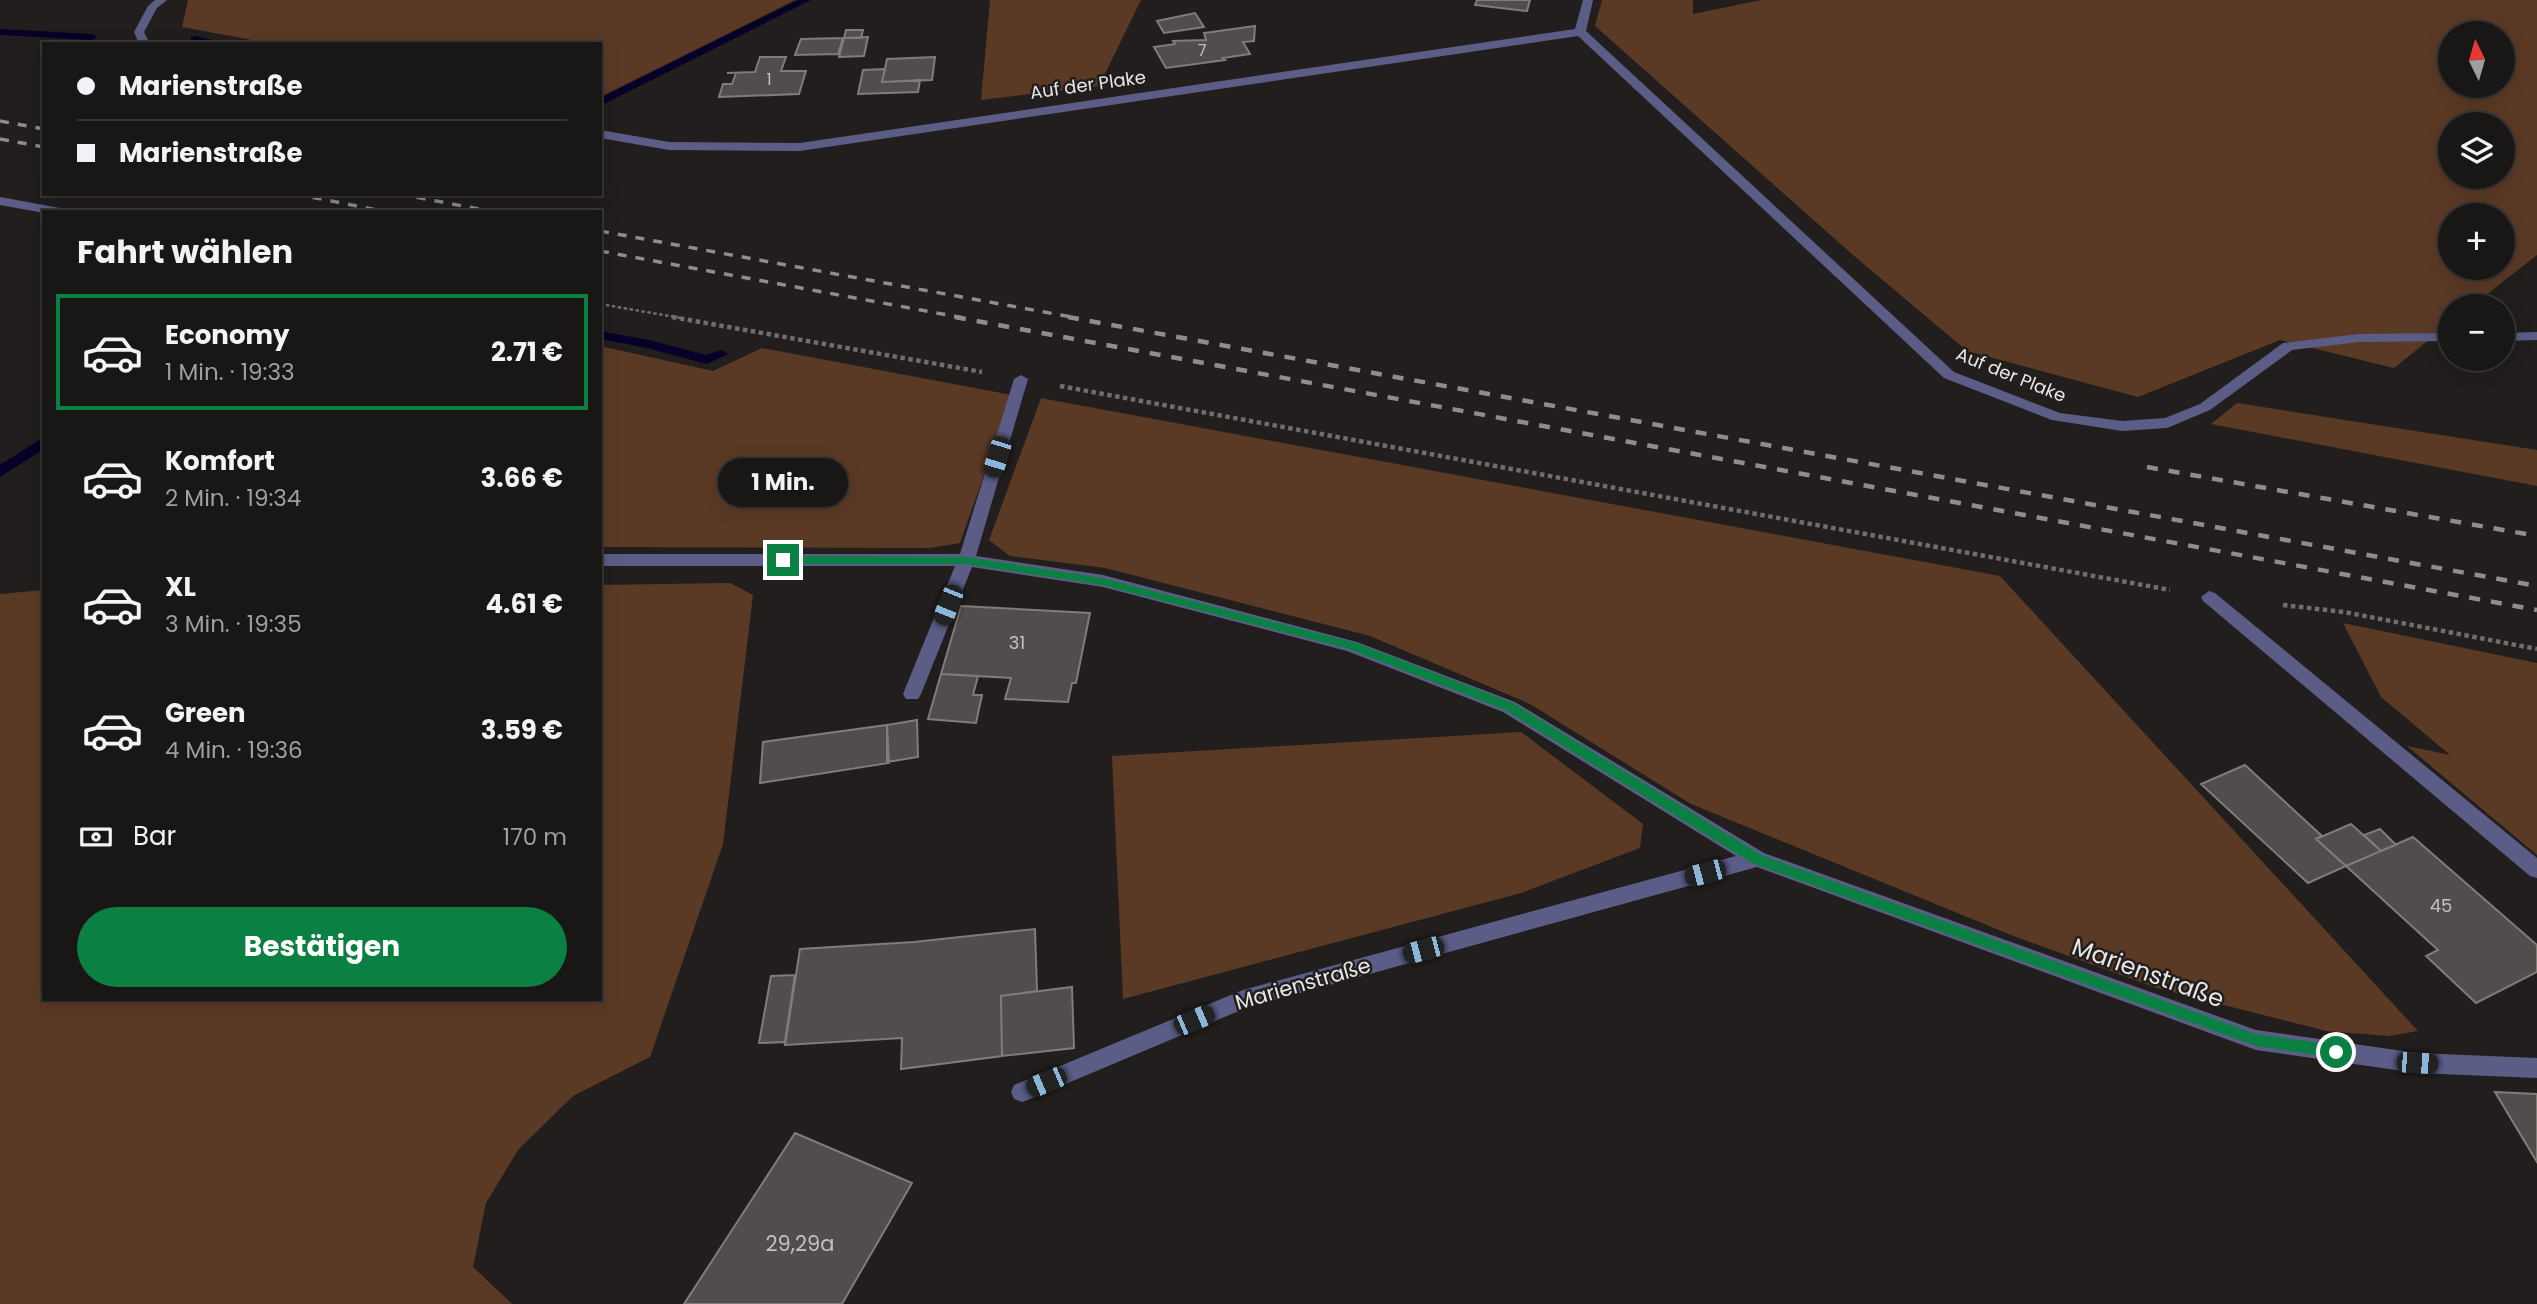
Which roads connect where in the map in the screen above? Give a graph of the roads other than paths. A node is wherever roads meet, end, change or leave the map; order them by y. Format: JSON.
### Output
{"nodes":[{"id":1,"x":162,"y":0,"type":"edge"},
{"id":2,"x":1588,"y":0,"type":"edge"},
{"id":3,"x":1580,"y":32,"type":"junction"},
{"id":4,"x":144,"y":42,"type":"edge"},
{"id":5,"x":602,"y":134,"type":"edge"},
{"id":6,"x":0,"y":201,"type":"edge"},
{"id":7,"x":50,"y":210,"type":"edge"},
{"id":8,"x":2537,"y":336,"type":"edge"},
{"id":9,"x":2438,"y":337,"type":"edge"},
{"id":10,"x":2515,"y":337,"type":"edge"},
{"id":11,"x":1021,"y":379,"type":"road end"},
{"id":12,"x":602,"y":560,"type":"edge"},
{"id":13,"x":966,"y":561,"type":"junction"},
{"id":14,"x":2209,"y":597,"type":"road end"},
{"id":15,"x":912,"y":694,"type":"dead end"},
{"id":16,"x":1757,"y":859,"type":"junction"},
{"id":17,"x":2537,"y":870,"type":"edge"},
{"id":18,"x":2537,"y":1068,"type":"edge"},
{"id":19,"x":1022,"y":1092,"type":"dead end"}],
"edges":[{"from":1,"to":4,"type":"street"},
{"from":2,"to":3,"type":"street"},
{"from":3,"to":5,"type":"street","name":"Auf der Plake"},
{"from":3,"to":9,"type":"street","name":"Auf der Plake"},
{"from":6,"to":7,"type":"street"},
{"from":8,"to":10,"type":"street"},
{"from":11,"to":13,"type":"street"},
{"from":12,"to":13,"type":"street","name":"Marienstraße"},
{"from":13,"to":15,"type":"street"},
{"from":13,"to":16,"type":"street","name":"Marienstraße"},
{"from":14,"to":17,"type":"street"},
{"from":16,"to":18,"type":"street","name":"Marienstraße"},
{"from":16,"to":19,"type":"street","name":"Marienstraße"}]}
